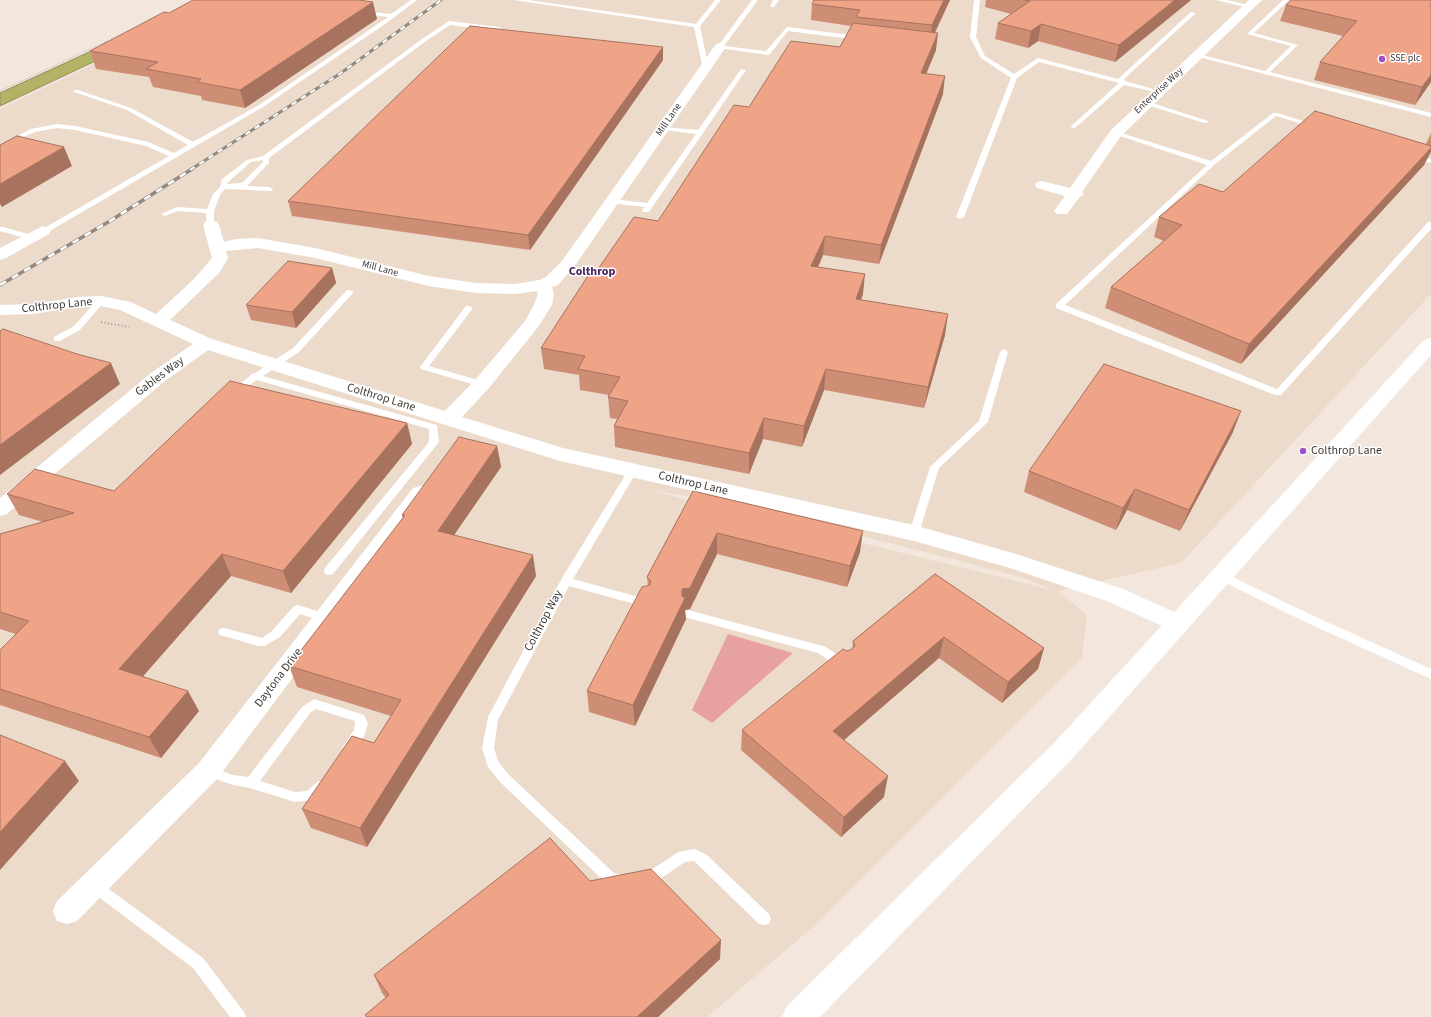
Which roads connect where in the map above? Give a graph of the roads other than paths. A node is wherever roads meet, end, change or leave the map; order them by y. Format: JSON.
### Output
{"nodes":[{"id":1,"x":414,"y":0,"type":"edge"},
{"id":2,"x":517,"y":0,"type":"edge"},
{"id":3,"x":718,"y":0,"type":"edge"},
{"id":4,"x":755,"y":0,"type":"edge"},
{"id":5,"x":776,"y":0,"type":"edge"},
{"id":6,"x":977,"y":0,"type":"edge"},
{"id":7,"x":1219,"y":0,"type":"edge"},
{"id":8,"x":1286,"y":0,"type":"edge"},
{"id":9,"x":1253,"y":3,"type":"edge"},
{"id":10,"x":772,"y":6,"type":"dead end"},
{"id":11,"x":354,"y":10,"type":"edge"},
{"id":12,"x":1193,"y":13,"type":"dead end"},
{"id":13,"x":392,"y":16,"type":"junction"},
{"id":14,"x":697,"y":26,"type":"junction"},
{"id":15,"x":504,"y":30,"type":"edge"},
{"id":16,"x":863,"y":38,"type":"edge"},
{"id":17,"x":720,"y":47,"type":"junction"},
{"id":18,"x":1198,"y":56,"type":"junction"},
{"id":19,"x":706,"y":69,"type":"junction"},
{"id":20,"x":743,"y":70,"type":"dead end"},
{"id":21,"x":1266,"y":73,"type":"junction"},
{"id":22,"x":1014,"y":77,"type":"junction"},
{"id":23,"x":1123,"y":83,"type":"junction"},
{"id":24,"x":76,"y":92,"type":"dead end"},
{"id":25,"x":1158,"y":92,"type":"junction"},
{"id":26,"x":1146,"y":103,"type":"junction"},
{"id":27,"x":1431,"y":115,"type":"edge"},
{"id":28,"x":1206,"y":122,"type":"dead end"},
{"id":29,"x":1073,"y":127,"type":"dead end"},
{"id":30,"x":664,"y":128,"type":"junction"},
{"id":31,"x":1327,"y":129,"type":"edge"},
{"id":32,"x":699,"y":132,"type":"junction"},
{"id":33,"x":1116,"y":133,"type":"junction"},
{"id":34,"x":23,"y":135,"type":"dead end"},
{"id":35,"x":193,"y":146,"type":"junction"},
{"id":36,"x":1409,"y":154,"type":"edge"},
{"id":37,"x":175,"y":156,"type":"junction"},
{"id":38,"x":265,"y":157,"type":"junction"},
{"id":39,"x":1431,"y":161,"type":"edge"},
{"id":40,"x":1212,"y":164,"type":"junction"},
{"id":41,"x":1042,"y":185,"type":"dead end"},
{"id":42,"x":223,"y":187,"type":"junction"},
{"id":43,"x":269,"y":189,"type":"dead end"},
{"id":44,"x":250,"y":190,"type":"junction"},
{"id":45,"x":263,"y":194,"type":"dead end"},
{"id":46,"x":1076,"y":194,"type":"junction"},
{"id":47,"x":612,"y":201,"type":"junction"},
{"id":48,"x":1062,"y":211,"type":"dead end"},
{"id":49,"x":165,"y":214,"type":"dead end"},
{"id":50,"x":960,"y":217,"type":"dead end"},
{"id":51,"x":211,"y":218,"type":"junction"},
{"id":52,"x":1431,"y":224,"type":"edge"},
{"id":53,"x":4,"y":232,"type":"edge"},
{"id":54,"x":38,"y":234,"type":"junction"},
{"id":55,"x":219,"y":248,"type":"junction"},
{"id":56,"x":0,"y":255,"type":"edge"},
{"id":57,"x":543,"y":285,"type":"junction"},
{"id":58,"x":350,"y":292,"type":"dead end"},
{"id":59,"x":101,"y":301,"type":"junction"},
{"id":60,"x":469,"y":308,"type":"dead end"},
{"id":61,"x":0,"y":310,"type":"edge"},
{"id":62,"x":158,"y":321,"type":"junction"},
{"id":63,"x":57,"y":339,"type":"dead end"},
{"id":64,"x":206,"y":343,"type":"junction"},
{"id":65,"x":1431,"y":344,"type":"edge"},
{"id":66,"x":1004,"y":352,"type":"dead end"},
{"id":67,"x":273,"y":365,"type":"junction"},
{"id":68,"x":254,"y":376,"type":"junction"},
{"id":69,"x":482,"y":384,"type":"junction"},
{"id":70,"x":224,"y":399,"type":"edge"},
{"id":71,"x":460,"y":423,"type":"junction"},
{"id":72,"x":632,"y":471,"type":"junction"},
{"id":73,"x":0,"y":509,"type":"edge"},
{"id":74,"x":914,"y":533,"type":"junction"},
{"id":75,"x":329,"y":571,"type":"dead end"},
{"id":76,"x":1222,"y":576,"type":"junction"},
{"id":77,"x":566,"y":581,"type":"junction"},
{"id":78,"x":646,"y":603,"type":"edge"},
{"id":79,"x":688,"y":614,"type":"dead end"},
{"id":80,"x":325,"y":618,"type":"junction"},
{"id":81,"x":1179,"y":624,"type":"junction"},
{"id":82,"x":224,"y":632,"type":"dead end"},
{"id":83,"x":845,"y":666,"type":"edge"},
{"id":84,"x":1431,"y":674,"type":"edge"},
{"id":85,"x":342,"y":758,"type":"edge"},
{"id":86,"x":208,"y":771,"type":"junction"},
{"id":87,"x":328,"y":777,"type":"edge"},
{"id":88,"x":250,"y":783,"type":"junction"},
{"id":89,"x":93,"y":885,"type":"junction"},
{"id":90,"x":67,"y":911,"type":"dead end"},
{"id":91,"x":764,"y":919,"type":"dead end"},
{"id":92,"x":239,"y":1017,"type":"edge"},
{"id":93,"x":798,"y":1017,"type":"edge"}],
"edges":[{"from":1,"to":13,"type":"lane"},
{"from":2,"to":14,"type":"lane"},
{"from":3,"to":14,"type":"lane"},
{"from":4,"to":17,"type":"lane"},
{"from":5,"to":10,"type":"lane"},
{"from":6,"to":22,"type":"lane"},
{"from":7,"to":9,"type":"lane"},
{"from":8,"to":21,"type":"lane"},
{"from":9,"to":18,"type":"street","name":"Enterprise Way"},
{"from":11,"to":13,"type":"lane"},
{"from":12,"to":23,"type":"lane"},
{"from":13,"to":35,"type":"lane"},
{"from":14,"to":19,"type":"lane"},
{"from":15,"to":38,"type":"lane"},
{"from":16,"to":17,"type":"lane"},
{"from":17,"to":19,"type":"street","name":"Mill Lane"},
{"from":18,"to":21,"type":"lane"},
{"from":18,"to":25,"type":"street","name":"Enterprise Way"},
{"from":19,"to":30,"type":"street","name":"Mill Lane"},
{"from":20,"to":32,"type":"lane"},
{"from":21,"to":27,"type":"lane"},
{"from":22,"to":23,"type":"lane"},
{"from":22,"to":50,"type":"lane"},
{"from":23,"to":25,"type":"lane"},
{"from":23,"to":29,"type":"lane"},
{"from":24,"to":35,"type":"lane"},
{"from":25,"to":26,"type":"street","name":"Enterprise Way"},
{"from":26,"to":28,"type":"lane"},
{"from":26,"to":33,"type":"street","name":"Enterprise Way"},
{"from":30,"to":32,"type":"lane"},
{"from":30,"to":47,"type":"street","name":"Mill Lane"},
{"from":31,"to":40,"type":"lane"},
{"from":32,"to":47,"type":"lane"},
{"from":33,"to":40,"type":"lane"},
{"from":33,"to":46,"type":"street","name":"Enterprise Way"},
{"from":34,"to":37,"type":"lane"},
{"from":35,"to":37,"type":"lane"},
{"from":36,"to":39,"type":"lane"},
{"from":37,"to":54,"type":"lane"},
{"from":38,"to":42,"type":"lane"},
{"from":38,"to":42,"type":"lane"},
{"from":40,"to":52,"type":"lane"},
{"from":41,"to":46,"type":"street"},
{"from":42,"to":44,"type":"lane"},
{"from":42,"to":51,"type":"lane"},
{"from":43,"to":44,"type":"lane"},
{"from":44,"to":45,"type":"lane"},
{"from":46,"to":48,"type":"street","name":"Enterprise Way"},
{"from":47,"to":57,"type":"street","name":"Mill Lane"},
{"from":49,"to":51,"type":"lane"},
{"from":51,"to":55,"type":"street"},
{"from":53,"to":54,"type":"lane"},
{"from":54,"to":56,"type":"street"},
{"from":55,"to":57,"type":"street","name":"Mill Lane"},
{"from":55,"to":62,"type":"street"},
{"from":57,"to":69,"type":"street"},
{"from":58,"to":67,"type":"lane"},
{"from":59,"to":61,"type":"street","name":"Colthrop Lane"},
{"from":59,"to":62,"type":"street","name":"Colthrop Lane"},
{"from":59,"to":63,"type":"lane"},
{"from":60,"to":69,"type":"lane"},
{"from":62,"to":64,"type":"street"},
{"from":64,"to":67,"type":"street","name":"Colthrop Lane"},
{"from":64,"to":73,"type":"street","name":"Gables Way"},
{"from":65,"to":76,"type":"main road"},
{"from":66,"to":74,"type":"lane"},
{"from":67,"to":68,"type":"lane"},
{"from":67,"to":71,"type":"street","name":"Colthrop Lane"},
{"from":68,"to":70,"type":"lane"},
{"from":68,"to":75,"type":"lane"},
{"from":69,"to":71,"type":"street"},
{"from":71,"to":72,"type":"street","name":"Colthrop Lane"},
{"from":71,"to":80,"type":"street","name":"Daytona Drive"},
{"from":72,"to":74,"type":"street","name":"Colthrop Lane"},
{"from":72,"to":77,"type":"lane","name":"Colthrop Way"},
{"from":74,"to":81,"type":"street","name":"Colthrop Lane"},
{"from":76,"to":81,"type":"main road"},
{"from":76,"to":84,"type":"lane"},
{"from":77,"to":78,"type":"lane"},
{"from":77,"to":91,"type":"lane","name":"Colthrop Way"},
{"from":79,"to":83,"type":"lane"},
{"from":80,"to":82,"type":"lane"},
{"from":80,"to":86,"type":"street","name":"Daytona Drive"},
{"from":81,"to":93,"type":"main road"},
{"from":85,"to":88,"type":"lane"},
{"from":86,"to":88,"type":"lane"},
{"from":86,"to":89,"type":"street","name":"Daytona Drive"},
{"from":87,"to":88,"type":"lane"},
{"from":89,"to":90,"type":"street","name":"Daytona Drive"},
{"from":89,"to":92,"type":"lane"}]}
